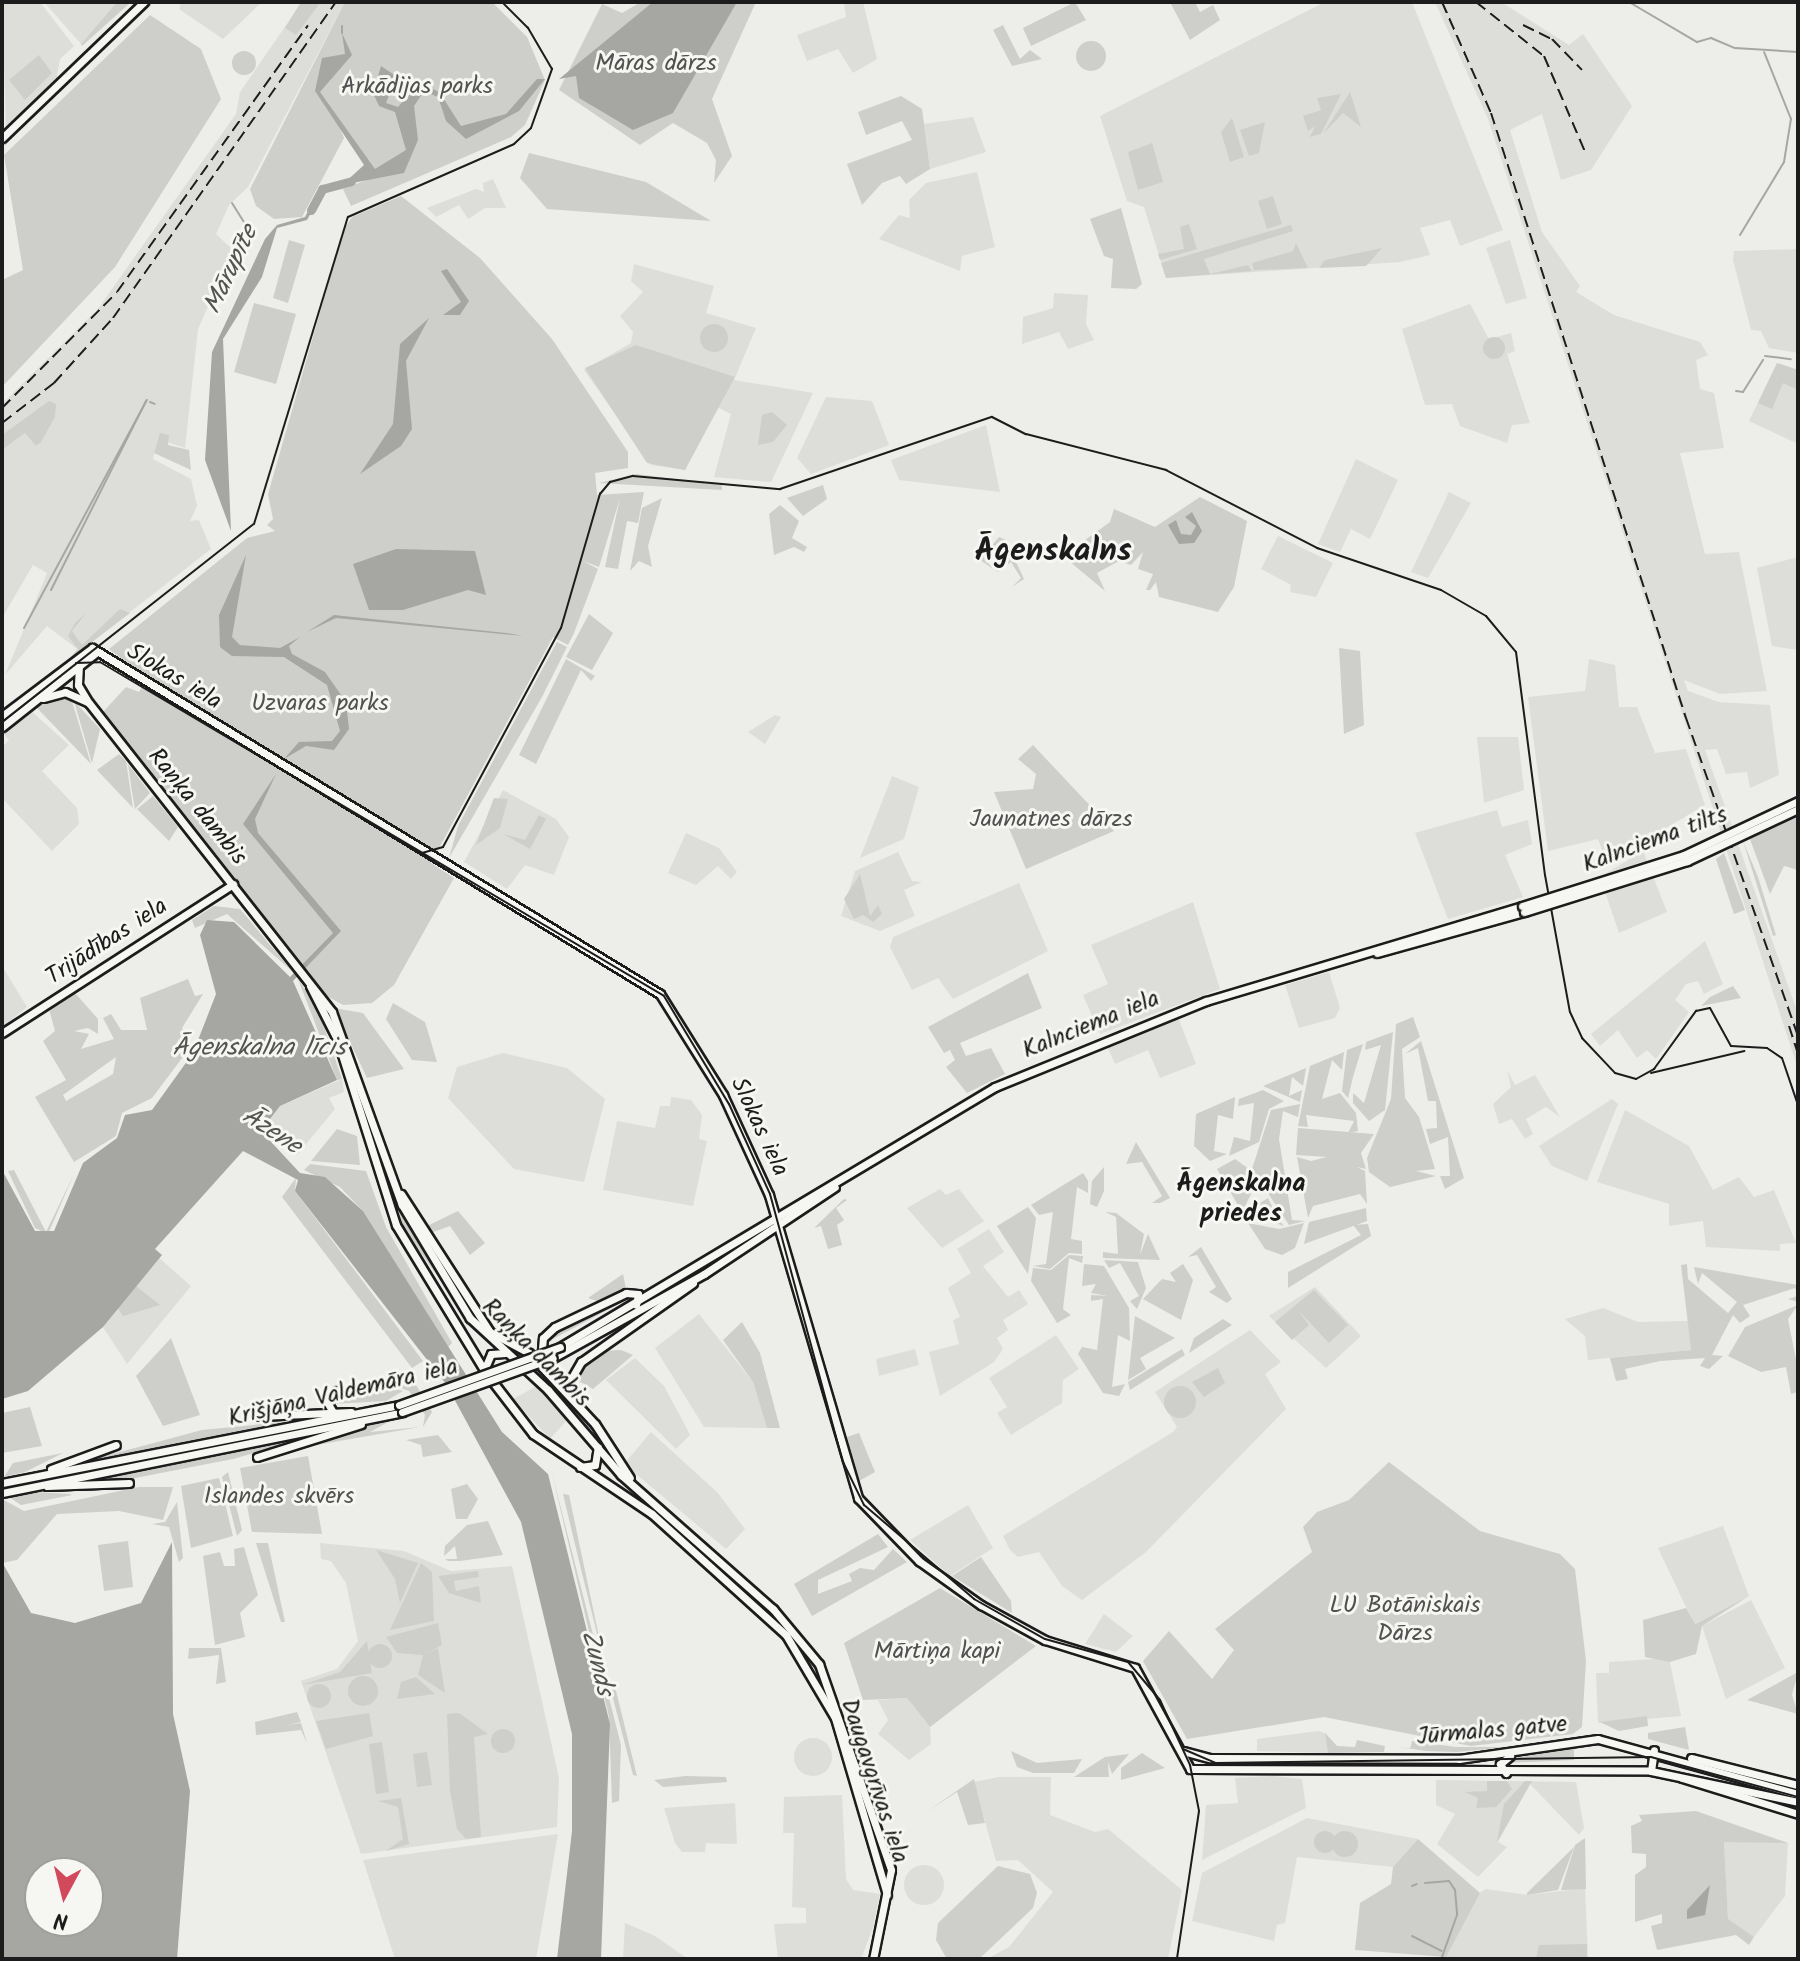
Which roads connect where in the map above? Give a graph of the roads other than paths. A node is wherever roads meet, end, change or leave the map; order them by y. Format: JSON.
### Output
{"nodes":[{"id":1,"x":144,"y":2,"type":"edge"},
{"id":2,"x":2,"y":138,"type":"edge"},
{"id":3,"x":94,"y":650,"type":"junction"},
{"id":4,"x":79,"y":665,"type":"junction"},
{"id":5,"x":60,"y":681,"type":"junction"},
{"id":6,"x":49,"y":682,"type":"junction"},
{"id":7,"x":78,"y":685,"type":"junction"},
{"id":8,"x":39,"y":700,"type":"junction"},
{"id":9,"x":89,"y":703,"type":"junction"},
{"id":10,"x":2,"y":716,"type":"edge"},
{"id":11,"x":2,"y":727,"type":"edge"},
{"id":12,"x":1798,"y":801,"type":"edge"},
{"id":13,"x":1798,"y":809,"type":"edge"},
{"id":14,"x":233,"y":884,"type":"junction"},
{"id":15,"x":1523,"y":909,"type":"junction"},
{"id":16,"x":304,"y":973,"type":"junction"},
{"id":17,"x":2,"y":1033,"type":"edge"},
{"id":18,"x":850,"y":1176,"type":"junction"},
{"id":19,"x":399,"y":1192,"type":"junction"},
{"id":20,"x":776,"y":1217,"type":"junction"},
{"id":21,"x":779,"y":1227,"type":"junction"},
{"id":22,"x":704,"y":1274,"type":"junction"},
{"id":23,"x":636,"y":1305,"type":"junction"},
{"id":24,"x":562,"y":1350,"type":"junction"},
{"id":25,"x":511,"y":1356,"type":"junction"},
{"id":26,"x":543,"y":1368,"type":"junction"},
{"id":27,"x":485,"y":1370,"type":"junction"},
{"id":28,"x":337,"y":1391,"type":"dead end"},
{"id":29,"x":574,"y":1402,"type":"junction"},
{"id":30,"x":400,"y":1408,"type":"junction"},
{"id":31,"x":381,"y":1409,"type":"junction"},
{"id":32,"x":334,"y":1414,"type":"junction"},
{"id":33,"x":260,"y":1416,"type":"dead end"},
{"id":34,"x":597,"y":1444,"type":"junction"},
{"id":35,"x":116,"y":1445,"type":"dead end"},
{"id":36,"x":257,"y":1457,"type":"dead end"},
{"id":37,"x":574,"y":1465,"type":"junction"},
{"id":38,"x":2,"y":1483,"type":"edge"},
{"id":39,"x":26,"y":1483,"type":"junction"},
{"id":40,"x":129,"y":1483,"type":"dead end"},
{"id":41,"x":637,"y":1489,"type":"junction"},
{"id":42,"x":2,"y":1493,"type":"edge"},
{"id":43,"x":786,"y":1635,"type":"joint"},
{"id":44,"x":836,"y":1697,"type":"joint"},
{"id":45,"x":1654,"y":1750,"type":"junction"},
{"id":46,"x":1183,"y":1751,"type":"junction"},
{"id":47,"x":1520,"y":1753,"type":"junction"},
{"id":48,"x":1674,"y":1756,"type":"junction"},
{"id":49,"x":1190,"y":1769,"type":"joint"},
{"id":50,"x":1651,"y":1771,"type":"junction"},
{"id":51,"x":1665,"y":1772,"type":"junction"},
{"id":52,"x":1506,"y":1773,"type":"junction"},
{"id":53,"x":1798,"y":1785,"type":"edge"},
{"id":54,"x":1798,"y":1794,"type":"edge"},
{"id":55,"x":1798,"y":1802,"type":"edge"},
{"id":56,"x":1798,"y":1814,"type":"edge"},
{"id":57,"x":888,"y":1903,"type":"junction"},
{"id":58,"x":873,"y":1959,"type":"edge"}],
"edges":[{"from":1,"to":2,"type":"main road"},
{"from":3,"to":4,"type":"main road"},
{"from":3,"to":6,"type":"main road"},
{"from":3,"to":20,"type":"main road","name":"Slokas iela"},
{"from":4,"to":5,"type":"main road"},
{"from":4,"to":7,"type":"main road"},
{"from":5,"to":6,"type":"main road"},
{"from":5,"to":7,"type":"main road"},
{"from":5,"to":8,"type":"main road"},
{"from":6,"to":10,"type":"main road"},
{"from":7,"to":9,"type":"main road","name":"Raņķa dambis"},
{"from":8,"to":9,"type":"main road"},
{"from":8,"to":11,"type":"main road"},
{"from":9,"to":14,"type":"main road","name":"Raņķa dambis"},
{"from":12,"to":15,"type":"main road","name":"Kalnciema tilts","bridge":true},
{"from":13,"to":15,"type":"main road","name":"Kalnciema tilts","bridge":true},
{"from":14,"to":16,"type":"main road","name":"Raņķa dambis"},
{"from":14,"to":17,"type":"main road","name":"Trijādības iela"},
{"from":15,"to":18,"type":"main road","name":"Kalnciema iela"},
{"from":16,"to":19,"type":"main road","name":"Raņķa dambis"},
{"from":16,"to":27,"type":"main road","name":"Raņķa dambis"},
{"from":18,"to":20,"type":"main road","name":"Kalnciema iela"},
{"from":18,"to":21,"type":"main road","name":"Kalnciema iela"},
{"from":19,"to":25,"type":"main road","name":"Raņķa dambis"},
{"from":19,"to":26,"type":"main road"},
{"from":20,"to":21,"type":"main road","name":"Slokas iela"},
{"from":20,"to":23,"type":"main road","name":"Krišjāņa Valdemāra iela"},
{"from":21,"to":22,"type":"main road","name":"Krišjāņa Valdemāra iela"},
{"from":21,"to":46,"type":"main road","name":"Slokas iela"},
{"from":22,"to":24,"type":"main road","name":"Krišjāņa Valdemāra iela"},
{"from":22,"to":29,"type":"main road"},
{"from":23,"to":24,"type":"main road","name":"Krišjāņa Valdemāra iela"},
{"from":23,"to":26,"type":"main road"},
{"from":24,"to":30,"type":"main road","name":"Krišjāņa Valdemāra iela","bridge":true},
{"from":25,"to":27,"type":"main road"},
{"from":25,"to":34,"type":"main road","name":"Raņķa dambis"},
{"from":26,"to":29,"type":"main road"},
{"from":27,"to":37,"type":"main road","name":"Raņķa dambis"},
{"from":28,"to":32,"type":"main road"},
{"from":29,"to":41,"type":"main road"},
{"from":30,"to":31,"type":"main road","name":"Krišjāņa Valdemāra iela"},
{"from":30,"to":36,"type":"main road"},
{"from":30,"to":39,"type":"main road","name":"Krišjāņa Valdemāra iela"},
{"from":31,"to":32,"type":"main road"},
{"from":31,"to":39,"type":"main road","name":"Krišjāņa Valdemāra iela"},
{"from":32,"to":33,"type":"main road"},
{"from":34,"to":37,"type":"main road"},
{"from":34,"to":41,"type":"main road","name":"Raņķa dambis"},
{"from":35,"to":39,"type":"main road"},
{"from":37,"to":43,"type":"main road","name":"Raņķa dambis"},
{"from":38,"to":39,"type":"main road"},
{"from":39,"to":40,"type":"main road"},
{"from":39,"to":42,"type":"main road"},
{"from":41,"to":44,"type":"main road","name":"Raņķa dambis"},
{"from":43,"to":57,"type":"main road","name":"Daugavgrīvas iela"},
{"from":44,"to":57,"type":"main road","name":"Daugavgrīvas iela"},
{"from":45,"to":47,"type":"main road","name":"Jūrmalas gatve"},
{"from":45,"to":48,"type":"main road","name":"Jūrmalas gatve"},
{"from":45,"to":50,"type":"main road"},
{"from":46,"to":47,"type":"main road","name":"Jūrmalas gatve"},
{"from":46,"to":49,"type":"main road","name":"Slokas iela"},
{"from":47,"to":52,"type":"main road"},
{"from":48,"to":53,"type":"main road"},
{"from":48,"to":54,"type":"main road","name":"Jūrmalas gatve"},
{"from":49,"to":52,"type":"main road","name":"Jūrmalas gatve"},
{"from":50,"to":51,"type":"main road","name":"Jūrmalas gatve"},
{"from":50,"to":52,"type":"main road","name":"Jūrmalas gatve"},
{"from":51,"to":55,"type":"main road","name":"Jūrmalas gatve"},
{"from":51,"to":56,"type":"main road"},
{"from":57,"to":58,"type":"main road","name":"Daugavgrīvas iela"}]}
